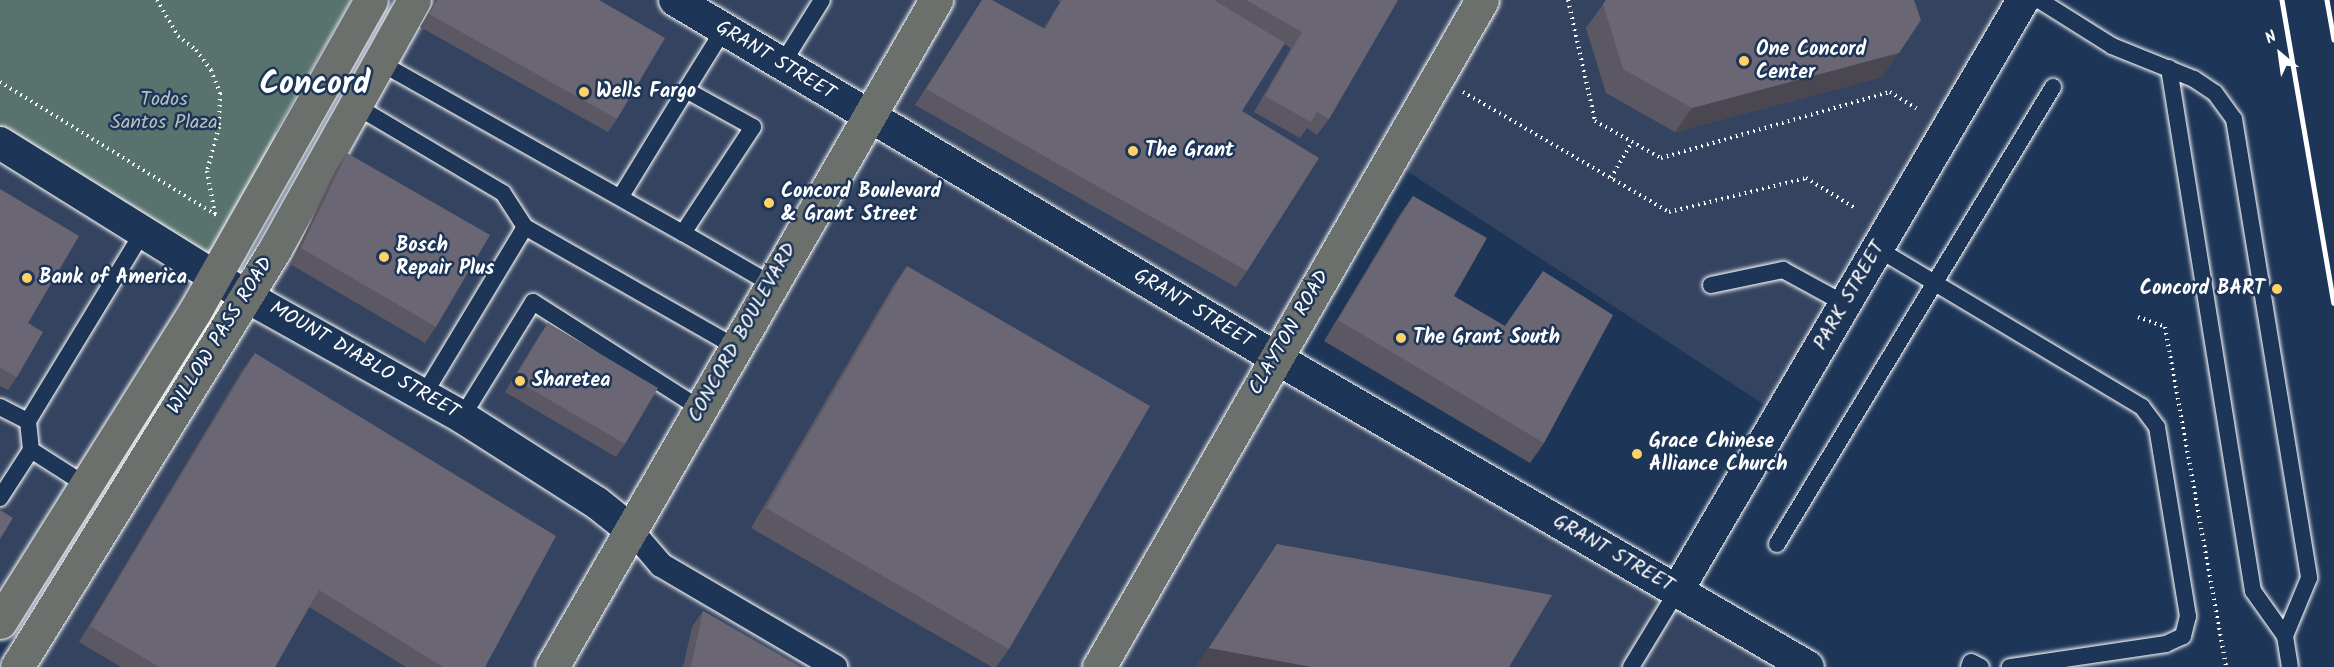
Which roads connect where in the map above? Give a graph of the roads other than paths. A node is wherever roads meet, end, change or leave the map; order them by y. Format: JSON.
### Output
{"nodes":[{"id":1,"x":371,"y":0,"type":"edge"},
{"id":2,"x":414,"y":0,"type":"edge"},
{"id":3,"x":675,"y":0,"type":"edge"},
{"id":4,"x":822,"y":0,"type":"edge"},
{"id":5,"x":936,"y":0,"type":"edge"},
{"id":6,"x":1461,"y":0,"type":"edge"},
{"id":7,"x":1482,"y":0,"type":"edge"},
{"id":8,"x":2023,"y":0,"type":"edge"},
{"id":9,"x":2039,"y":0,"type":"edge"},
{"id":10,"x":724,"y":29,"type":"junction"},
{"id":11,"x":1459,"y":38,"type":"junction"},
{"id":12,"x":379,"y":63,"type":"junction"},
{"id":13,"x":782,"y":64,"type":"junction"},
{"id":14,"x":2169,"y":69,"type":"junction"},
{"id":15,"x":2053,"y":87,"type":"dead end"},
{"id":16,"x":686,"y":90,"type":"junction"},
{"id":17,"x":356,"y":106,"type":"junction"},
{"id":18,"x":867,"y":116,"type":"junction"},
{"id":19,"x":0,"y":143,"type":"edge"},
{"id":20,"x":621,"y":196,"type":"junction"},
{"id":21,"x":525,"y":227,"type":"junction"},
{"id":22,"x":143,"y":232,"type":"junction"},
{"id":23,"x":683,"y":233,"type":"junction"},
{"id":24,"x":1878,"y":249,"type":"junction"},
{"id":25,"x":214,"y":276,"type":"junction"},
{"id":26,"x":1933,"y":282,"type":"junction"},
{"id":27,"x":771,"y":284,"type":"junction"},
{"id":28,"x":1711,"y":285,"type":"dead end"},
{"id":29,"x":244,"y":295,"type":"junction"},
{"id":30,"x":1845,"y":304,"type":"junction"},
{"id":31,"x":735,"y":346,"type":"junction"},
{"id":32,"x":1276,"y":358,"type":"junction"},
{"id":33,"x":423,"y":396,"type":"junction"},
{"id":34,"x":0,"y":407,"type":"edge"},
{"id":35,"x":700,"y":409,"type":"junction"},
{"id":36,"x":462,"y":417,"type":"junction"},
{"id":37,"x":28,"y":421,"type":"junction"},
{"id":38,"x":32,"y":450,"type":"junction"},
{"id":39,"x":86,"y":485,"type":"junction"},
{"id":40,"x":2,"y":490,"type":"edge"},
{"id":41,"x":631,"y":530,"type":"junction"},
{"id":42,"x":1777,"y":544,"type":"dead end"},
{"id":43,"x":1677,"y":591,"type":"junction"},
{"id":44,"x":3,"y":610,"type":"edge"},
{"id":45,"x":2285,"y":636,"type":"junction"},
{"id":46,"x":16,"y":667,"type":"edge"},
{"id":47,"x":552,"y":667,"type":"edge"},
{"id":48,"x":835,"y":667,"type":"edge"},
{"id":49,"x":1099,"y":667,"type":"edge"},
{"id":50,"x":1631,"y":667,"type":"edge"},
{"id":51,"x":1808,"y":667,"type":"edge"},
{"id":52,"x":1969,"y":667,"type":"edge"},
{"id":53,"x":1981,"y":667,"type":"edge"},
{"id":54,"x":2010,"y":667,"type":"edge"},
{"id":55,"x":2290,"y":667,"type":"edge"}],
"edges":[{"from":1,"to":25,"type":"main road","name":"WILLOW PASS ROAD"},
{"from":2,"to":12,"type":"main road","name":"WILLOW PASS ROAD"},
{"from":3,"to":10,"type":"street","name":"GRANT STREET"},
{"from":4,"to":13,"type":"lane"},
{"from":5,"to":18,"type":"main road","name":"CONCORD BOULEVARD"},
{"from":6,"to":11,"type":"street"},
{"from":7,"to":11,"type":"main road","name":"CLAYTON ROAD"},
{"from":8,"to":24,"type":"street","name":"PARK STREET"},
{"from":9,"to":14,"type":"lane"},
{"from":10,"to":13,"type":"street","name":"GRANT STREET"},
{"from":10,"to":16,"type":"lane"},
{"from":11,"to":32,"type":"main road","name":"CLAYTON ROAD"},
{"from":12,"to":17,"type":"main road","name":"WILLOW PASS ROAD"},
{"from":12,"to":20,"type":"lane"},
{"from":13,"to":18,"type":"street","name":"GRANT STREET"},
{"from":14,"to":45,"type":"lane"},
{"from":14,"to":45,"type":"lane"},
{"from":15,"to":26,"type":"lane"},
{"from":16,"to":20,"type":"lane"},
{"from":16,"to":23,"type":"lane"},
{"from":17,"to":21,"type":"lane"},
{"from":17,"to":29,"type":"main road","name":"WILLOW PASS ROAD"},
{"from":18,"to":27,"type":"main road","name":"CONCORD BOULEVARD"},
{"from":18,"to":32,"type":"street","name":"GRANT STREET"},
{"from":19,"to":22,"type":"street","name":"MOUNT DIABLO STREET"},
{"from":20,"to":23,"type":"lane"},
{"from":21,"to":31,"type":"lane"},
{"from":21,"to":33,"type":"lane"},
{"from":22,"to":25,"type":"street","name":"MOUNT DIABLO STREET"},
{"from":22,"to":37,"type":"lane"},
{"from":23,"to":27,"type":"lane"},
{"from":24,"to":26,"type":"lane"},
{"from":24,"to":30,"type":"street","name":"PARK STREET"},
{"from":25,"to":29,"type":"street","name":"MOUNT DIABLO STREET"},
{"from":25,"to":39,"type":"main road","name":"WILLOW PASS ROAD"},
{"from":26,"to":42,"type":"lane"},
{"from":26,"to":54,"type":"lane"},
{"from":27,"to":31,"type":"main road","name":"CONCORD BOULEVARD"},
{"from":28,"to":30,"type":"lane"},
{"from":29,"to":33,"type":"street","name":"MOUNT DIABLO STREET"},
{"from":29,"to":46,"type":"main road","name":"WILLOW PASS ROAD"},
{"from":30,"to":43,"type":"street","name":"PARK STREET"},
{"from":31,"to":35,"type":"main road","name":"CONCORD BOULEVARD"},
{"from":32,"to":43,"type":"street","name":"GRANT STREET"},
{"from":32,"to":49,"type":"main road","name":"CLAYTON ROAD"},
{"from":33,"to":36,"type":"street","name":"MOUNT DIABLO STREET"},
{"from":34,"to":37,"type":"lane"},
{"from":35,"to":36,"type":"lane"},
{"from":35,"to":41,"type":"main road","name":"CONCORD BOULEVARD"},
{"from":36,"to":41,"type":"street","name":"MOUNT DIABLO STREET"},
{"from":37,"to":38,"type":"lane"},
{"from":38,"to":39,"type":"lane"},
{"from":38,"to":40,"type":"lane"},
{"from":39,"to":44,"type":"main road","name":"WILLOW PASS ROAD"},
{"from":41,"to":47,"type":"main road","name":"CONCORD BOULEVARD"},
{"from":41,"to":48,"type":"street"},
{"from":43,"to":50,"type":"lane"},
{"from":43,"to":51,"type":"street","name":"GRANT STREET"},
{"from":45,"to":55,"type":"lane"},
{"from":52,"to":53,"type":"lane"}]}
